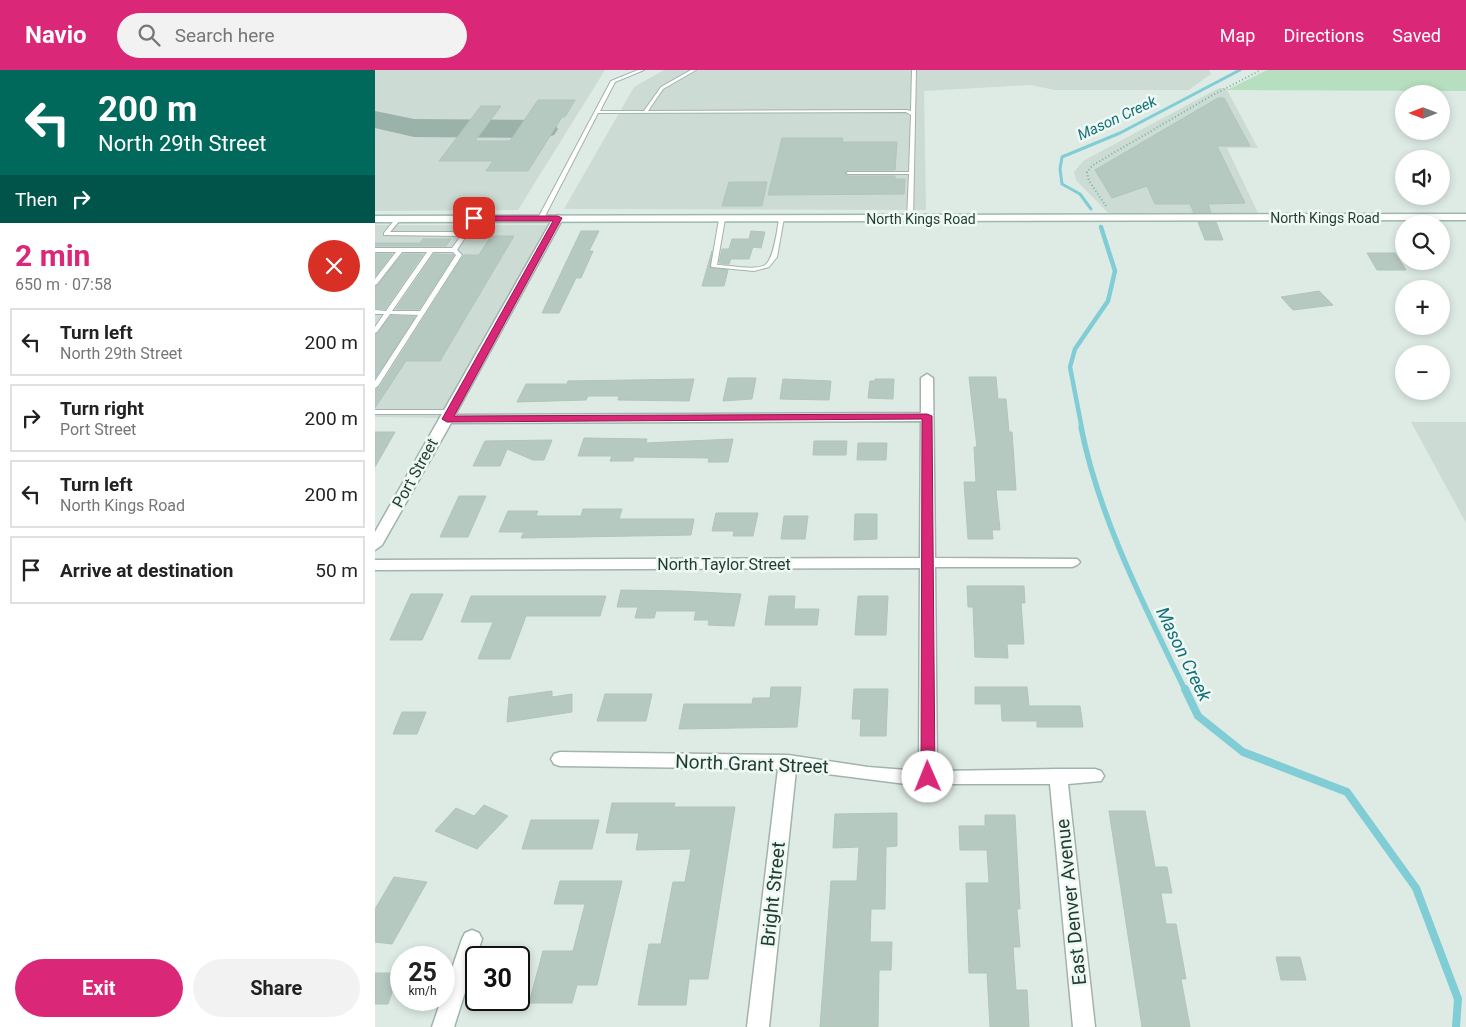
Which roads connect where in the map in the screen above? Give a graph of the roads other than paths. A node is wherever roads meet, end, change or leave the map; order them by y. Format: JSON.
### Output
{"nodes":[{"id":1,"x":642,"y":70,"type":"edge"},
{"id":2,"x":694,"y":70,"type":"edge"},
{"id":3,"x":914,"y":70,"type":"edge"},
{"id":4,"x":597,"y":112,"type":"junction"},
{"id":5,"x":645,"y":112,"type":"junction"},
{"id":6,"x":913,"y":114,"type":"junction"},
{"id":7,"x":848,"y":173,"type":"dead end"},
{"id":8,"x":912,"y":173,"type":"junction"},
{"id":9,"x":1466,"y":217,"type":"edge"},
{"id":10,"x":474,"y":218,"type":"junction"},
{"id":11,"x":541,"y":218,"type":"junction"},
{"id":12,"x":558,"y":218,"type":"junction"},
{"id":13,"x":722,"y":218,"type":"junction"},
{"id":14,"x":375,"y":219,"type":"edge"},
{"id":15,"x":398,"y":219,"type":"junction"},
{"id":16,"x":782,"y":219,"type":"junction"},
{"id":17,"x":910,"y":219,"type":"junction"},
{"id":18,"x":464,"y":234,"type":"junction"},
{"id":19,"x":375,"y":250,"type":"edge"},
{"id":20,"x":400,"y":250,"type":"junction"},
{"id":21,"x":431,"y":250,"type":"junction"},
{"id":22,"x":454,"y":250,"type":"junction"},
{"id":23,"x":375,"y":283,"type":"edge"},
{"id":24,"x":375,"y":312,"type":"edge"},
{"id":25,"x":388,"y":312,"type":"junction"},
{"id":26,"x":421,"y":313,"type":"junction"},
{"id":27,"x":375,"y":331,"type":"edge"},
{"id":28,"x":927,"y":378,"type":"dead end"},
{"id":29,"x":375,"y":386,"type":"edge"},
{"id":30,"x":375,"y":412,"type":"edge"},
{"id":31,"x":449,"y":416,"type":"junction"},
{"id":32,"x":927,"y":416,"type":"junction"},
{"id":33,"x":375,"y":545,"type":"edge"},
{"id":34,"x":1072,"y":562,"type":"dead end"},
{"id":35,"x":926,"y":563,"type":"junction"},
{"id":36,"x":375,"y":565,"type":"edge"},
{"id":37,"x":559,"y":759,"type":"dead end"},
{"id":38,"x":788,"y":762,"type":"junction"},
{"id":39,"x":1058,"y":776,"type":"junction"},
{"id":40,"x":1095,"y":776,"type":"dead end"},
{"id":41,"x":928,"y":777,"type":"junction"},
{"id":42,"x":472,"y":939,"type":"dead end"},
{"id":43,"x":443,"y":1027,"type":"edge"},
{"id":44,"x":758,"y":1027,"type":"edge"},
{"id":45,"x":1084,"y":1027,"type":"edge"}],
"edges":[{"from":1,"to":4,"type":"lane"},
{"from":2,"to":5,"type":"lane"},
{"from":3,"to":6,"type":"lane"},
{"from":4,"to":5,"type":"lane"},
{"from":4,"to":11,"type":"lane"},
{"from":5,"to":6,"type":"lane"},
{"from":6,"to":8,"type":"lane"},
{"from":7,"to":8,"type":"lane"},
{"from":8,"to":17,"type":"lane"},
{"from":9,"to":17,"type":"street","name":"North Kings Road"},
{"from":10,"to":11,"type":"street","name":"North Kings Road"},
{"from":10,"to":15,"type":"street","name":"North Kings Road"},
{"from":10,"to":18,"type":"lane"},
{"from":11,"to":12,"type":"street","name":"North Kings Road"},
{"from":12,"to":13,"type":"street","name":"North Kings Road"},
{"from":12,"to":31,"type":"street","name":"Port Street"},
{"from":13,"to":16,"type":"street","name":"North Kings Road"},
{"from":13,"to":16,"type":"lane"},
{"from":14,"to":15,"type":"street","name":"North Kings Road"},
{"from":15,"to":18,"type":"lane"},
{"from":16,"to":17,"type":"street","name":"North Kings Road"},
{"from":18,"to":22,"type":"lane"},
{"from":19,"to":20,"type":"lane"},
{"from":20,"to":21,"type":"lane"},
{"from":20,"to":23,"type":"lane"},
{"from":21,"to":22,"type":"lane"},
{"from":21,"to":25,"type":"lane"},
{"from":22,"to":26,"type":"lane"},
{"from":24,"to":25,"type":"lane"},
{"from":25,"to":26,"type":"lane"},
{"from":25,"to":27,"type":"lane"},
{"from":26,"to":29,"type":"lane"},
{"from":28,"to":32,"type":"street"},
{"from":30,"to":31,"type":"lane"},
{"from":31,"to":32,"type":"street"},
{"from":31,"to":33,"type":"street","name":"Port Street"},
{"from":32,"to":35,"type":"street"},
{"from":34,"to":35,"type":"street","name":"North Taylor Street"},
{"from":35,"to":36,"type":"street","name":"North Taylor Street"},
{"from":35,"to":41,"type":"street"},
{"from":37,"to":38,"type":"street","name":"North Grant Street"},
{"from":38,"to":41,"type":"street","name":"North Grant Street"},
{"from":38,"to":44,"type":"street","name":"Bright Street"},
{"from":39,"to":40,"type":"street","name":"North Grant Street"},
{"from":39,"to":41,"type":"street","name":"North Grant Street"},
{"from":39,"to":45,"type":"street","name":"East Denver Avenue"},
{"from":42,"to":43,"type":"street"}]}
